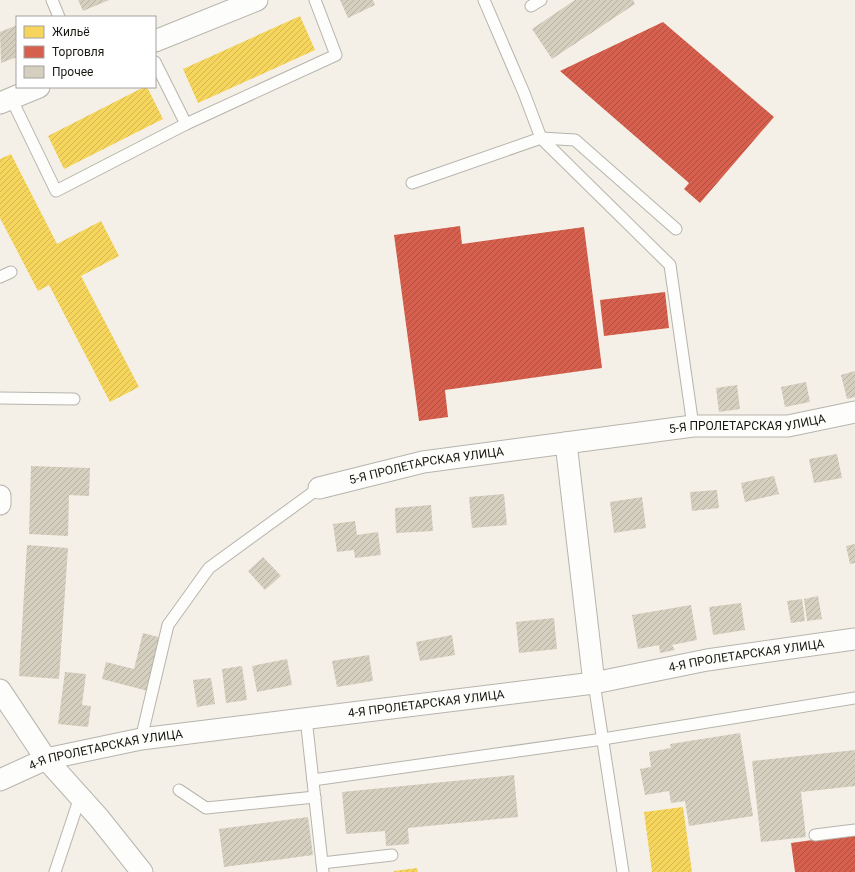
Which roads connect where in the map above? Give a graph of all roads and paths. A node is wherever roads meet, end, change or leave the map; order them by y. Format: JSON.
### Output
{"nodes":[{"id":1,"x":52,"y":0,"type":"edge"},
{"id":2,"x":257,"y":0,"type":"edge"},
{"id":3,"x":315,"y":0,"type":"edge"},
{"id":4,"x":484,"y":0,"type":"edge"},
{"id":5,"x":541,"y":0,"type":"edge"},
{"id":6,"x":531,"y":6,"type":"dead end"},
{"id":7,"x":59,"y":16,"type":"edge"},
{"id":8,"x":156,"y":41,"type":"edge"},
{"id":9,"x":156,"y":64,"type":"edge"},
{"id":10,"x":38,"y":88,"type":"edge"},
{"id":11,"x":5,"y":101,"type":"edge"},
{"id":12,"x":186,"y":124,"type":"junction"},
{"id":13,"x":541,"y":138,"type":"junction"},
{"id":14,"x":412,"y":183,"type":"dead end"},
{"id":15,"x":676,"y":229,"type":"dead end"},
{"id":16,"x":11,"y":272,"type":"dead end"},
{"id":17,"x":0,"y":277,"type":"edge"},
{"id":18,"x":0,"y":398,"type":"edge"},
{"id":19,"x":74,"y":399,"type":"dead end"},
{"id":20,"x":855,"y":412,"type":"edge"},
{"id":21,"x":693,"y":426,"type":"junction"},
{"id":22,"x":566,"y":443,"type":"junction"},
{"id":23,"x":319,"y":488,"type":"joint"},
{"id":24,"x":0,"y":496,"type":"edge"},
{"id":25,"x":0,"y":504,"type":"edge"},
{"id":26,"x":855,"y":638,"type":"edge"},
{"id":27,"x":594,"y":683,"type":"junction"},
{"id":28,"x":0,"y":690,"type":"edge"},
{"id":29,"x":855,"y":698,"type":"edge"},
{"id":30,"x":306,"y":718,"type":"junction"},
{"id":31,"x":141,"y":739,"type":"junction"},
{"id":32,"x":603,"y":739,"type":"junction"},
{"id":33,"x":46,"y":759,"type":"junction"},
{"id":34,"x":0,"y":780,"type":"edge"},
{"id":35,"x":313,"y":780,"type":"junction"},
{"id":36,"x":179,"y":790,"type":"dead end"},
{"id":37,"x":80,"y":797,"type":"junction"},
{"id":38,"x":315,"y":797,"type":"junction"},
{"id":39,"x":855,"y":830,"type":"edge"},
{"id":40,"x":815,"y":835,"type":"dead end"},
{"id":41,"x":392,"y":855,"type":"dead end"},
{"id":42,"x":322,"y":867,"type":"edge"},
{"id":43,"x":55,"y":872,"type":"edge"},
{"id":44,"x":142,"y":872,"type":"edge"},
{"id":45,"x":624,"y":872,"type":"edge"}],
"edges":[{"from":1,"to":7,"type":"lane"},
{"from":2,"to":8,"type":"street"},
{"from":3,"to":12,"type":"lane"},
{"from":4,"to":13,"type":"lane"},
{"from":5,"to":6,"type":"lane"},
{"from":9,"to":12,"type":"lane"},
{"from":10,"to":11,"type":"street"},
{"from":11,"to":12,"type":"lane"},
{"from":13,"to":14,"type":"lane"},
{"from":13,"to":15,"type":"lane"},
{"from":13,"to":21,"type":"lane"},
{"from":16,"to":17,"type":"lane"},
{"from":18,"to":19,"type":"lane"},
{"from":20,"to":21,"type":"street","name":"5-Я ПРОЛЕТАРСКАЯ УЛИЦА"},
{"from":21,"to":22,"type":"street","name":"5-Я ПРОЛЕТАРСКАЯ УЛИЦА"},
{"from":22,"to":23,"type":"street","name":"5-Я ПРОЛЕТАРСКАЯ УЛИЦА"},
{"from":22,"to":27,"type":"street"},
{"from":23,"to":31,"type":"lane","name":"5-Я ПРОЛЕТАРСКАЯ УЛИЦА"},
{"from":24,"to":25,"type":"street"},
{"from":26,"to":27,"type":"street","name":"4-Я ПРОЛЕТАРСКАЯ УЛИЦА"},
{"from":27,"to":30,"type":"street","name":"4-Я ПРОЛЕТАРСКАЯ УЛИЦА"},
{"from":27,"to":32,"type":"lane"},
{"from":28,"to":33,"type":"street"},
{"from":29,"to":32,"type":"lane"},
{"from":30,"to":31,"type":"street","name":"4-Я ПРОЛЕТАРСКАЯ УЛИЦА"},
{"from":30,"to":35,"type":"lane"},
{"from":31,"to":33,"type":"street","name":"4-Я ПРОЛЕТАРСКАЯ УЛИЦА"},
{"from":32,"to":35,"type":"lane"},
{"from":32,"to":45,"type":"lane"},
{"from":33,"to":34,"type":"street","name":"4-Я ПРОЛЕТАРСКАЯ УЛИЦА"},
{"from":33,"to":37,"type":"street"},
{"from":35,"to":38,"type":"lane"},
{"from":36,"to":38,"type":"lane"},
{"from":37,"to":43,"type":"lane"},
{"from":37,"to":44,"type":"street"},
{"from":38,"to":42,"type":"lane"},
{"from":39,"to":40,"type":"lane"},
{"from":41,"to":42,"type":"lane"}]}
